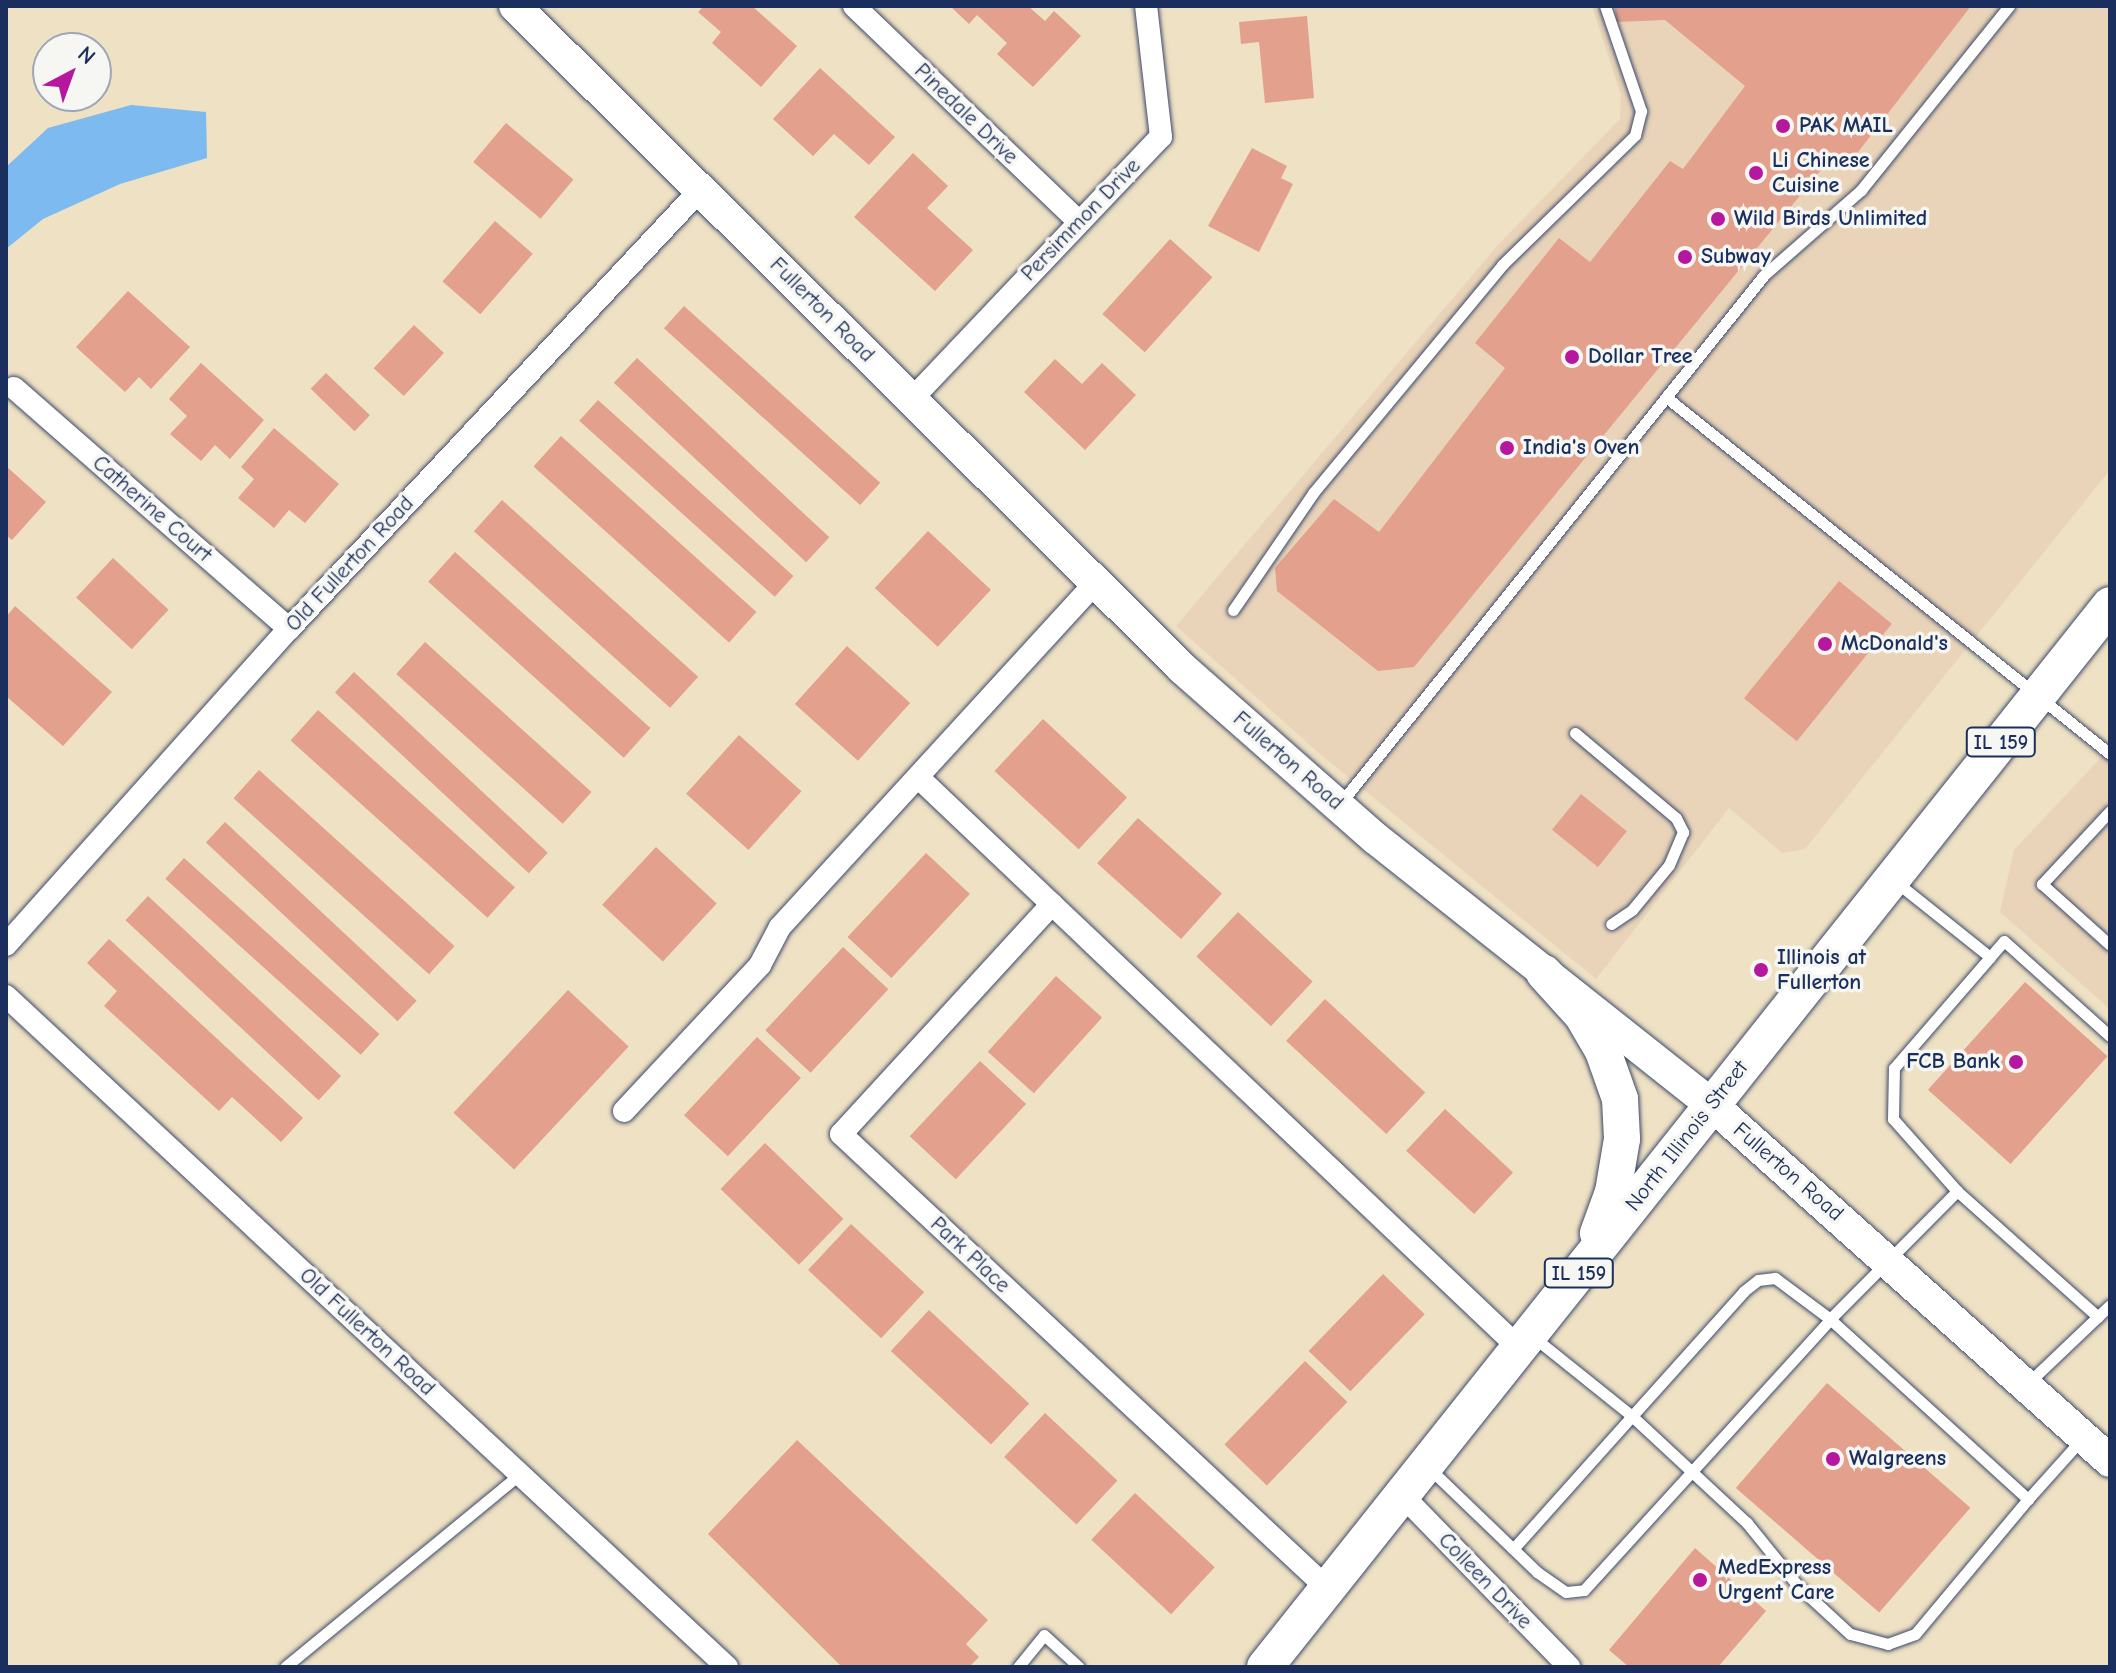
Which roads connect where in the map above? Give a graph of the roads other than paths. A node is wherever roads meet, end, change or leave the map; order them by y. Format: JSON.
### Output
{"nodes":[{"id":1,"x":515,"y":6,"type":"edge"},
{"id":2,"x":854,"y":6,"type":"edge"},
{"id":3,"x":1146,"y":6,"type":"edge"},
{"id":4,"x":1605,"y":6,"type":"edge"},
{"id":5,"x":2009,"y":6,"type":"edge"},
{"id":6,"x":701,"y":189,"type":"junction"},
{"id":7,"x":1079,"y":222,"type":"junction"},
{"id":8,"x":14,"y":388,"type":"dead end"},
{"id":9,"x":1666,"y":397,"type":"junction"},
{"id":10,"x":911,"y":400,"type":"junction"},
{"id":11,"x":1094,"y":584,"type":"junction"},
{"id":12,"x":2110,"y":605,"type":"edge"},
{"id":13,"x":1233,"y":610,"type":"dead end"},
{"id":14,"x":289,"y":629,"type":"junction"},
{"id":15,"x":2039,"y":695,"type":"junction"},
{"id":16,"x":1575,"y":733,"type":"dead end"},
{"id":17,"x":2110,"y":754,"type":"edge"},
{"id":18,"x":919,"y":778,"type":"junction"},
{"id":19,"x":1338,"y":805,"type":"junction"},
{"id":20,"x":2110,"y":811,"type":"edge"},
{"id":21,"x":1892,"y":879,"type":"junction"},
{"id":22,"x":1052,"y":904,"type":"junction"},
{"id":23,"x":1611,"y":924,"type":"dead end"},
{"id":24,"x":6,"y":945,"type":"edge"},
{"id":25,"x":2110,"y":945,"type":"edge"},
{"id":26,"x":1990,"y":957,"type":"junction"},
{"id":27,"x":1544,"y":973,"type":"junction"},
{"id":28,"x":6,"y":996,"type":"edge"},
{"id":29,"x":2110,"y":1036,"type":"edge"},
{"id":30,"x":1712,"y":1105,"type":"junction"},
{"id":31,"x":624,"y":1111,"type":"dead end"},
{"id":32,"x":1957,"y":1191,"type":"junction"},
{"id":33,"x":1589,"y":1260,"type":"junction"},
{"id":34,"x":1888,"y":1260,"type":"junction"},
{"id":35,"x":2110,"y":1305,"type":"edge"},
{"id":36,"x":2098,"y":1317,"type":"junction"},
{"id":37,"x":1830,"y":1319,"type":"junction"},
{"id":38,"x":1524,"y":1342,"type":"junction"},
{"id":39,"x":2027,"y":1384,"type":"junction"},
{"id":40,"x":1632,"y":1416,"type":"junction"},
{"id":41,"x":2085,"y":1435,"type":"junction"},
{"id":42,"x":2110,"y":1461,"type":"edge"},
{"id":43,"x":1426,"y":1465,"type":"junction"},
{"id":44,"x":1690,"y":1470,"type":"junction"},
{"id":45,"x":520,"y":1474,"type":"junction"},
{"id":46,"x":1402,"y":1495,"type":"junction"},
{"id":47,"x":2028,"y":1499,"type":"junction"},
{"id":48,"x":1513,"y":1549,"type":"junction"},
{"id":49,"x":1327,"y":1588,"type":"junction"},
{"id":50,"x":285,"y":1667,"type":"edge"},
{"id":51,"x":727,"y":1667,"type":"edge"},
{"id":52,"x":1018,"y":1667,"type":"edge"},
{"id":53,"x":1079,"y":1667,"type":"edge"},
{"id":54,"x":1265,"y":1667,"type":"edge"},
{"id":55,"x":1569,"y":1667,"type":"edge"}],
"edges":[{"from":1,"to":6,"type":"street","name":"Fullerton Road"},
{"from":2,"to":7,"type":"street","name":"Pinedale Drive"},
{"from":3,"to":7,"type":"street","name":"Persimmon Drive"},
{"from":4,"to":13,"type":"lane"},
{"from":5,"to":9,"type":"lane"},
{"from":6,"to":10,"type":"street","name":"Fullerton Road"},
{"from":6,"to":14,"type":"street","name":"Old Fullerton Road"},
{"from":7,"to":10,"type":"street","name":"Persimmon Drive"},
{"from":8,"to":14,"type":"street","name":"Catherine Court"},
{"from":9,"to":15,"type":"lane"},
{"from":9,"to":19,"type":"lane"},
{"from":10,"to":11,"type":"street","name":"Fullerton Road"},
{"from":11,"to":18,"type":"street"},
{"from":11,"to":19,"type":"street","name":"Fullerton Road"},
{"from":12,"to":15,"type":"main road","name":"North Illinois Street","number":"IL 159"},
{"from":14,"to":24,"type":"street","name":"Old Fullerton Road"},
{"from":15,"to":17,"type":"lane"},
{"from":15,"to":21,"type":"main road","name":"North Illinois Street","number":"IL 159"},
{"from":16,"to":23,"type":"lane"},
{"from":18,"to":22,"type":"street"},
{"from":18,"to":31,"type":"street"},
{"from":19,"to":27,"type":"street","name":"Fullerton Road"},
{"from":20,"to":25,"type":"lane"},
{"from":21,"to":26,"type":"lane"},
{"from":21,"to":30,"type":"main road","name":"North Illinois Street","number":"IL 159"},
{"from":22,"to":38,"type":"street"},
{"from":22,"to":49,"type":"street","name":"Park Place"},
{"from":26,"to":29,"type":"lane"},
{"from":26,"to":32,"type":"lane"},
{"from":27,"to":30,"type":"street","name":"Fullerton Road"},
{"from":27,"to":33,"type":"main road"},
{"from":28,"to":45,"type":"street","name":"Old Fullerton Road"},
{"from":30,"to":33,"type":"main road","name":"North Illinois Street","number":"IL 159"},
{"from":30,"to":34,"type":"street","name":"Fullerton Road"},
{"from":32,"to":34,"type":"lane"},
{"from":32,"to":36,"type":"lane"},
{"from":33,"to":38,"type":"main road","name":"North Illinois Street","number":"IL 159"},
{"from":34,"to":37,"type":"lane"},
{"from":34,"to":39,"type":"street","name":"Fullerton Road"},
{"from":35,"to":36,"type":"lane"},
{"from":36,"to":39,"type":"lane"},
{"from":37,"to":40,"type":"lane"},
{"from":37,"to":44,"type":"lane"},
{"from":37,"to":47,"type":"lane"},
{"from":38,"to":40,"type":"lane"},
{"from":38,"to":43,"type":"main road","name":"North Illinois Street","number":"IL 159"},
{"from":39,"to":41,"type":"street","name":"Fullerton Road"},
{"from":40,"to":44,"type":"lane"},
{"from":40,"to":48,"type":"lane"},
{"from":41,"to":42,"type":"street","name":"Fullerton Road"},
{"from":41,"to":47,"type":"lane"},
{"from":43,"to":46,"type":"main road","name":"North Illinois Street","number":"IL 159"},
{"from":43,"to":48,"type":"lane"},
{"from":44,"to":47,"type":"lane"},
{"from":44,"to":48,"type":"lane"},
{"from":45,"to":50,"type":"lane"},
{"from":45,"to":51,"type":"street","name":"Old Fullerton Road"},
{"from":46,"to":49,"type":"main road","name":"North Illinois Street","number":"IL 159"},
{"from":46,"to":55,"type":"street","name":"Colleen Drive"},
{"from":49,"to":54,"type":"main road","name":"North Illinois Street","number":"IL 159"},
{"from":52,"to":53,"type":"lane"}]}
